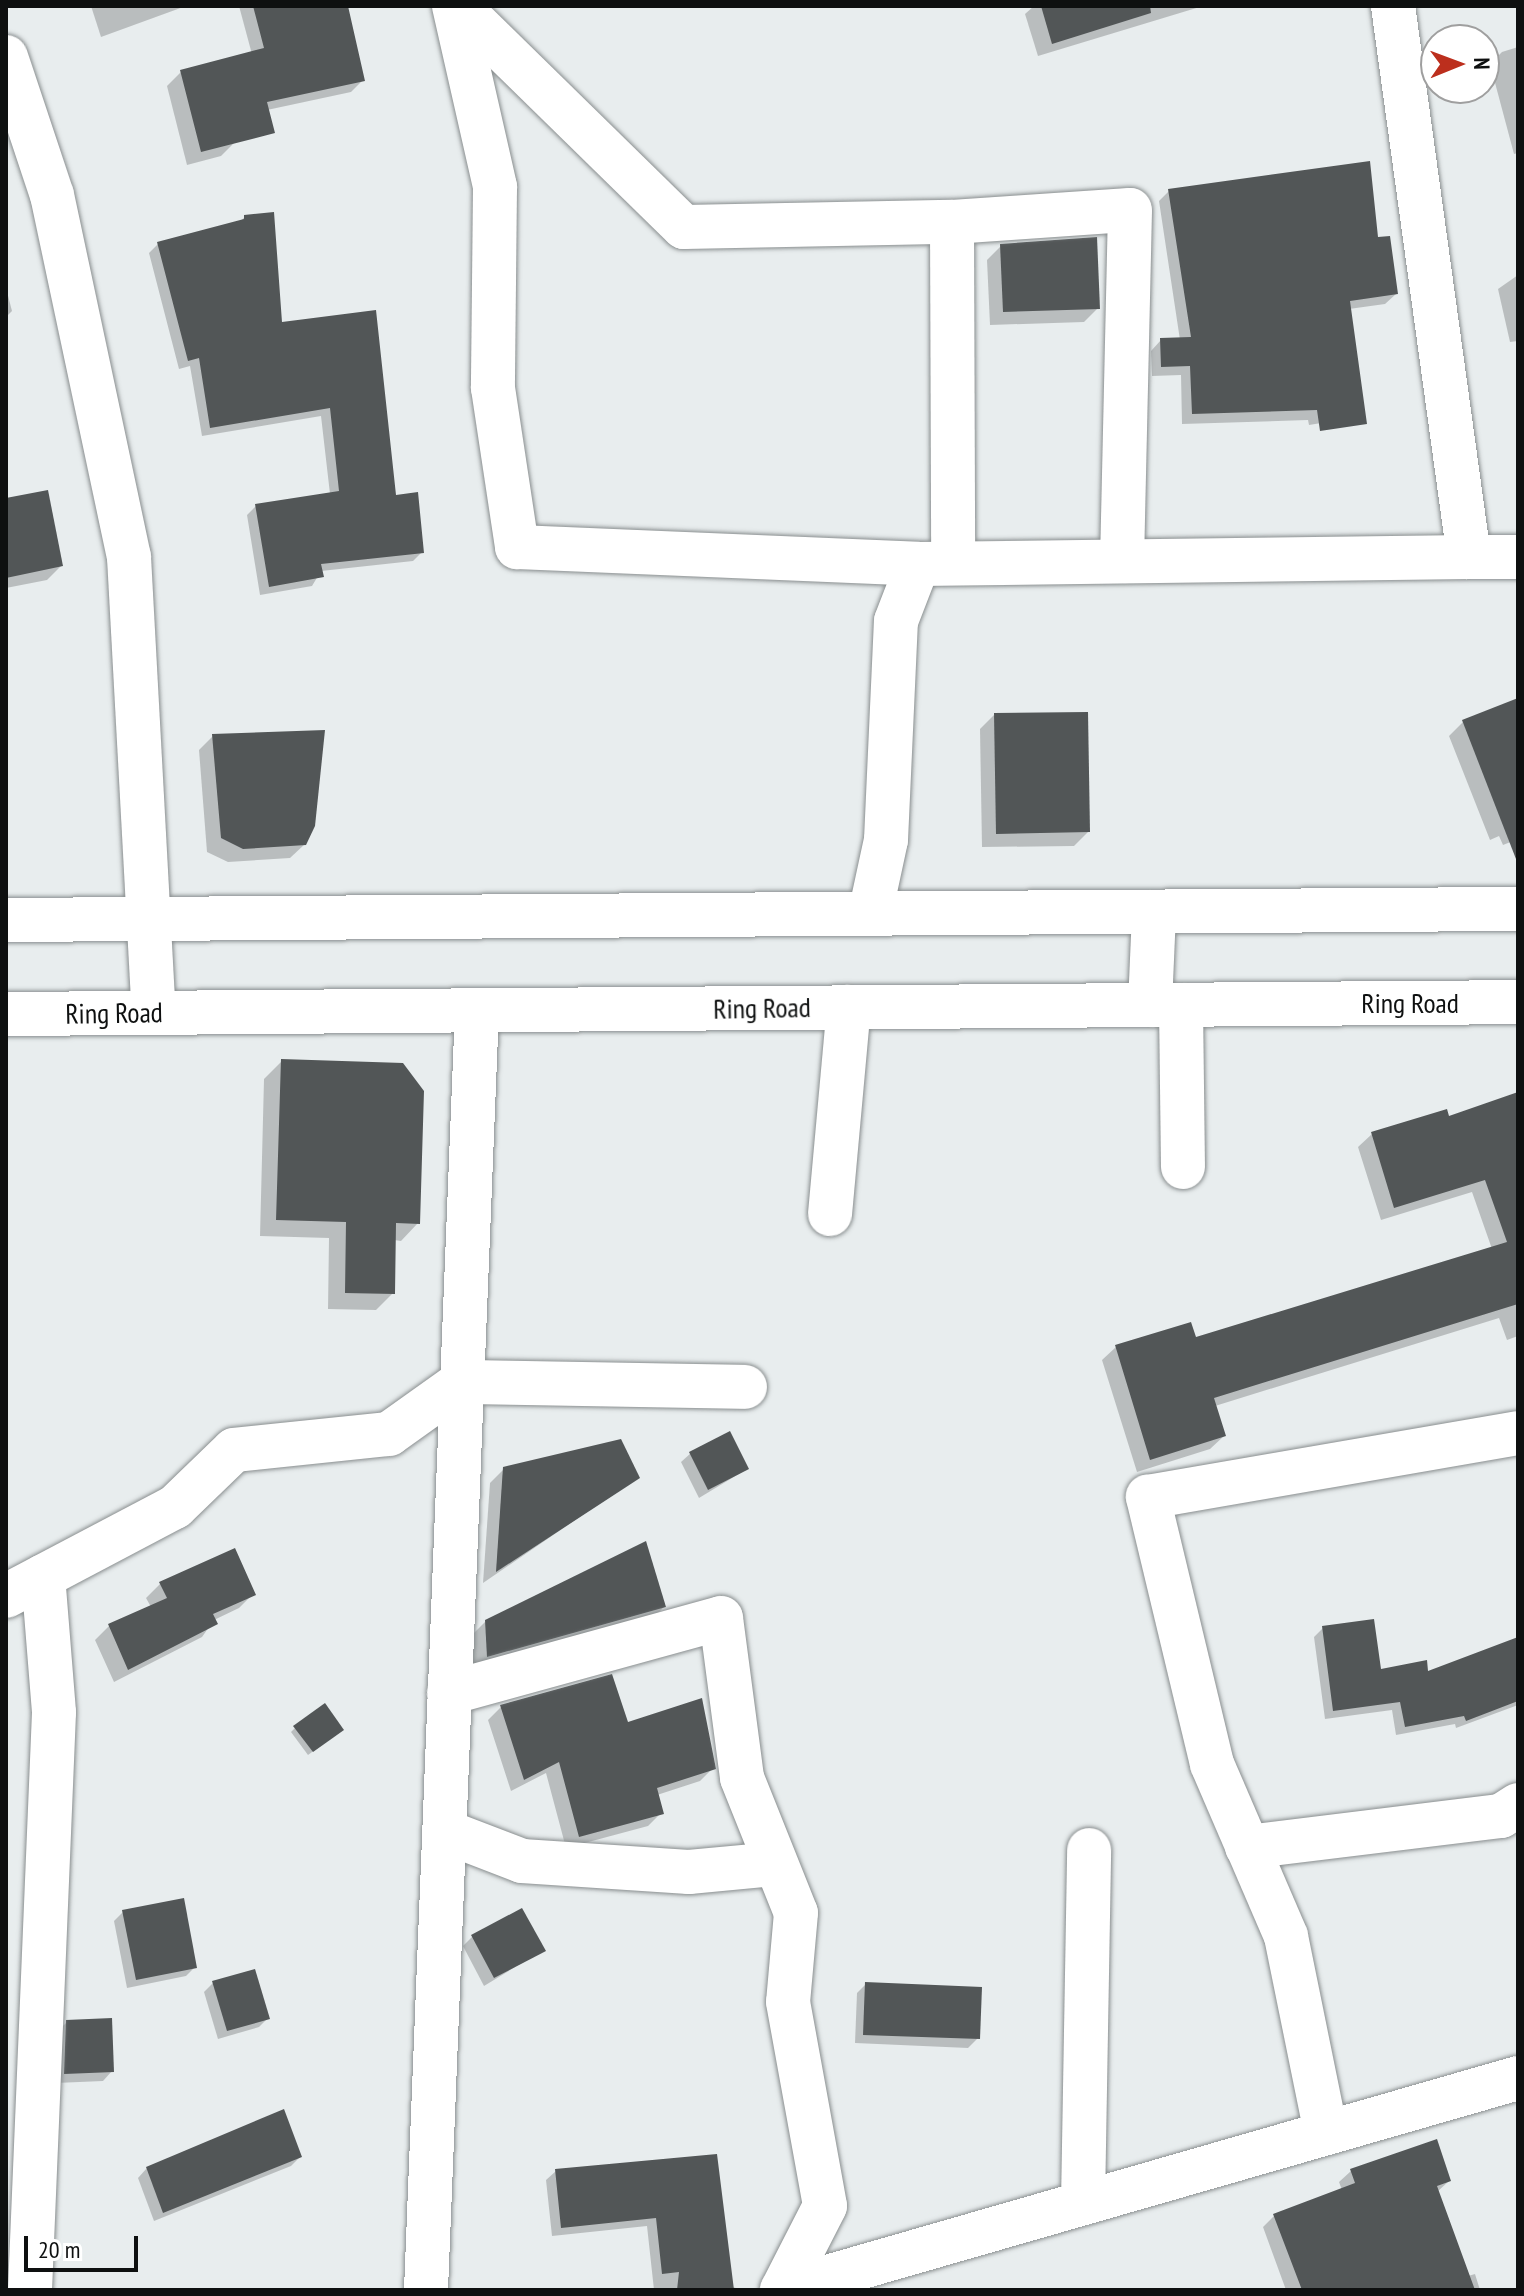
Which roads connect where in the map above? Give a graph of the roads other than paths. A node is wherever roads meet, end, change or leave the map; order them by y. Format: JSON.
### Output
{"nodes":[{"id":1,"x":456,"y":6,"type":"edge"},
{"id":2,"x":1393,"y":6,"type":"edge"},
{"id":3,"x":6,"y":57,"type":"edge"},
{"id":4,"x":14,"y":113,"type":"edge"},
{"id":5,"x":952,"y":222,"type":"junction"},
{"id":6,"x":1469,"y":557,"type":"junction"},
{"id":7,"x":1518,"y":557,"type":"edge"},
{"id":8,"x":1122,"y":561,"type":"junction"},
{"id":9,"x":936,"y":564,"type":"junction"},
{"id":10,"x":1518,"y":909,"type":"edge"},
{"id":11,"x":1154,"y":912,"type":"junction"},
{"id":12,"x":870,"y":914,"type":"junction"},
{"id":13,"x":152,"y":919,"type":"junction"},
{"id":14,"x":6,"y":920,"type":"edge"},
{"id":15,"x":1518,"y":1002,"type":"edge"},
{"id":16,"x":1166,"y":1005,"type":"junction"},
{"id":17,"x":849,"y":1007,"type":"junction"},
{"id":18,"x":477,"y":1010,"type":"junction"},
{"id":19,"x":154,"y":1012,"type":"junction"},
{"id":20,"x":6,"y":1014,"type":"edge"},
{"id":21,"x":1183,"y":1167,"type":"dead end"},
{"id":22,"x":830,"y":1214,"type":"dead end"},
{"id":23,"x":462,"y":1382,"type":"junction"},
{"id":24,"x":745,"y":1387,"type":"dead end"},
{"id":25,"x":1518,"y":1433,"type":"edge"},
{"id":26,"x":24,"y":1586,"type":"edge"},
{"id":27,"x":449,"y":1693,"type":"junction"},
{"id":28,"x":1518,"y":1805,"type":"edge"},
{"id":29,"x":444,"y":1831,"type":"junction"},
{"id":30,"x":1247,"y":1847,"type":"junction"},
{"id":31,"x":1089,"y":1850,"type":"dead end"},
{"id":32,"x":776,"y":1864,"type":"junction"},
{"id":33,"x":1518,"y":2078,"type":"edge"},
{"id":34,"x":1326,"y":2133,"type":"junction"},
{"id":35,"x":20,"y":2194,"type":"edge"},
{"id":36,"x":1083,"y":2203,"type":"junction"},
{"id":37,"x":30,"y":2290,"type":"edge"},
{"id":38,"x":426,"y":2290,"type":"edge"},
{"id":39,"x":782,"y":2290,"type":"edge"}],
"edges":[{"from":1,"to":5,"type":"street"},
{"from":1,"to":9,"type":"street"},
{"from":2,"to":6,"type":"street"},
{"from":3,"to":4,"type":"street"},
{"from":4,"to":13,"type":"street"},
{"from":5,"to":8,"type":"street"},
{"from":5,"to":9,"type":"street"},
{"from":6,"to":7,"type":"street"},
{"from":6,"to":8,"type":"street"},
{"from":8,"to":9,"type":"street"},
{"from":9,"to":12,"type":"street"},
{"from":10,"to":11,"type":"street"},
{"from":11,"to":12,"type":"street"},
{"from":11,"to":16,"type":"street"},
{"from":12,"to":13,"type":"street"},
{"from":13,"to":14,"type":"street"},
{"from":13,"to":19,"type":"street"},
{"from":15,"to":16,"type":"street","name":"Ring Road"},
{"from":16,"to":17,"type":"street","name":"Ring Road"},
{"from":16,"to":21,"type":"street"},
{"from":17,"to":18,"type":"street","name":"Ring Road"},
{"from":17,"to":22,"type":"street"},
{"from":18,"to":19,"type":"street","name":"Ring Road"},
{"from":18,"to":23,"type":"street"},
{"from":19,"to":20,"type":"street","name":"Ring Road"},
{"from":23,"to":24,"type":"street"},
{"from":23,"to":26,"type":"street"},
{"from":23,"to":27,"type":"street"},
{"from":25,"to":30,"type":"street"},
{"from":26,"to":35,"type":"street"},
{"from":27,"to":29,"type":"street"},
{"from":27,"to":32,"type":"street"},
{"from":28,"to":30,"type":"street"},
{"from":29,"to":32,"type":"street"},
{"from":29,"to":38,"type":"street"},
{"from":30,"to":34,"type":"street"},
{"from":31,"to":36,"type":"street"},
{"from":32,"to":39,"type":"street"},
{"from":33,"to":34,"type":"street"},
{"from":34,"to":36,"type":"street"},
{"from":35,"to":37,"type":"street"},
{"from":36,"to":39,"type":"street"}]}
